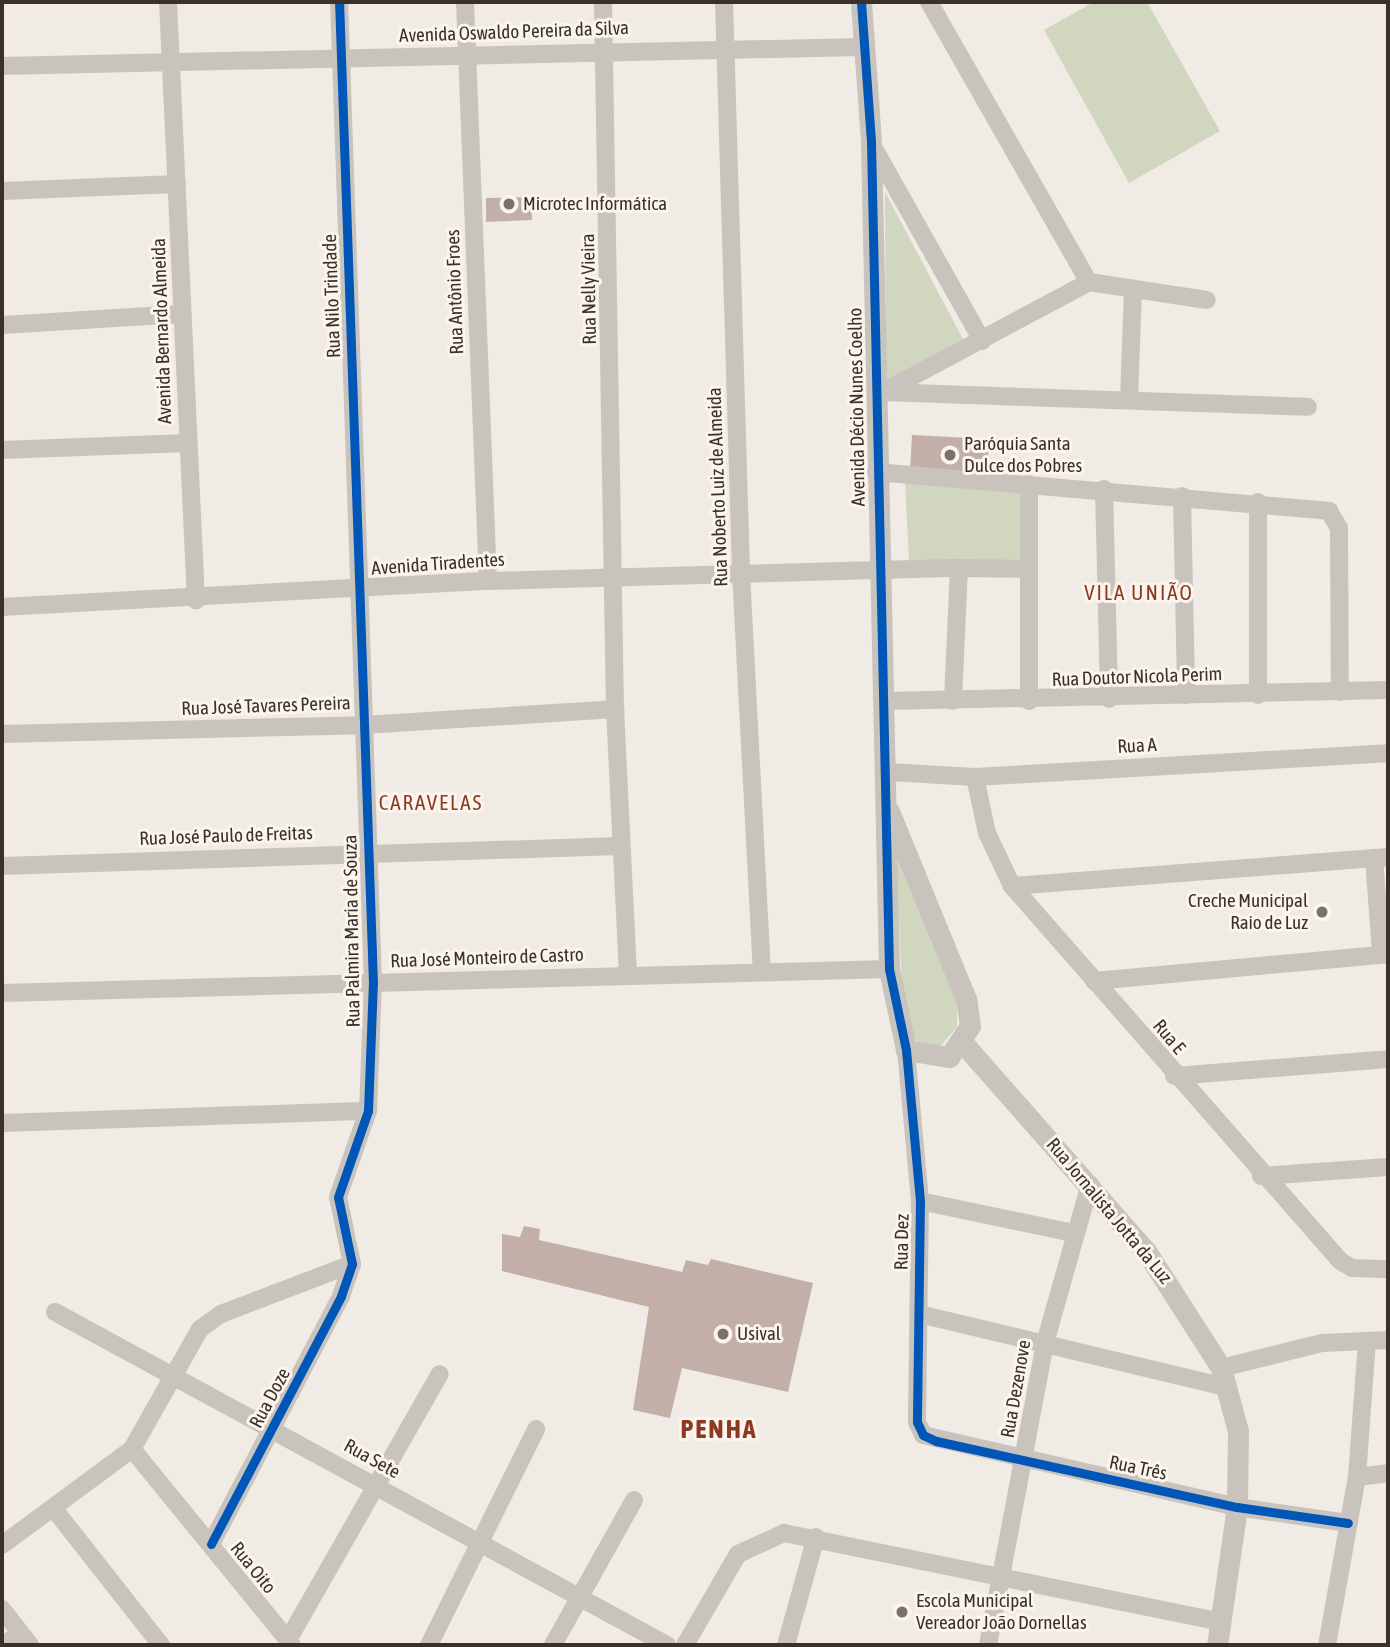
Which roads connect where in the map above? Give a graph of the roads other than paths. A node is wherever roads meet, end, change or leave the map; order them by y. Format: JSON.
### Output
{"nodes":[{"id":1,"x":168,"y":2,"type":"edge"},
{"id":2,"x":339,"y":2,"type":"edge"},
{"id":3,"x":465,"y":2,"type":"edge"},
{"id":4,"x":603,"y":2,"type":"edge"},
{"id":5,"x":723,"y":2,"type":"edge"},
{"id":6,"x":861,"y":2,"type":"edge"},
{"id":7,"x":929,"y":2,"type":"edge"},
{"id":8,"x":861,"y":47,"type":"junction"},
{"id":9,"x":725,"y":48,"type":"junction"},
{"id":10,"x":606,"y":50,"type":"junction"},
{"id":11,"x":467,"y":55,"type":"junction"},
{"id":12,"x":341,"y":58,"type":"junction"},
{"id":13,"x":170,"y":61,"type":"junction"},
{"id":14,"x":2,"y":66,"type":"edge"},
{"id":15,"x":871,"y":142,"type":"junction"},
{"id":16,"x":177,"y":184,"type":"junction"},
{"id":17,"x":2,"y":191,"type":"edge"},
{"id":18,"x":1089,"y":282,"type":"junction"},
{"id":19,"x":1133,"y":290,"type":"junction"},
{"id":20,"x":1207,"y":300,"type":"dead end"},
{"id":21,"x":181,"y":314,"type":"junction"},
{"id":22,"x":2,"y":325,"type":"edge"},
{"id":23,"x":982,"y":341,"type":"junction"},
{"id":24,"x":878,"y":394,"type":"junction"},
{"id":25,"x":1129,"y":399,"type":"junction"},
{"id":26,"x":1308,"y":407,"type":"dead end"},
{"id":27,"x":187,"y":443,"type":"junction"},
{"id":28,"x":2,"y":450,"type":"edge"},
{"id":29,"x":876,"y":472,"type":"junction"},
{"id":30,"x":1030,"y":484,"type":"junction"},
{"id":31,"x":1104,"y":489,"type":"junction"},
{"id":32,"x":1182,"y":496,"type":"junction"},
{"id":33,"x":1258,"y":502,"type":"junction"},
{"id":34,"x":878,"y":566,"type":"junction"},
{"id":35,"x":959,"y":568,"type":"junction"},
{"id":36,"x":1028,"y":569,"type":"junction"},
{"id":37,"x":741,"y":573,"type":"junction"},
{"id":38,"x":615,"y":576,"type":"junction"},
{"id":39,"x":488,"y":581,"type":"junction"},
{"id":40,"x":359,"y":590,"type":"junction"},
{"id":41,"x":196,"y":600,"type":"junction"},
{"id":42,"x":2,"y":607,"type":"edge"},
{"id":43,"x":1388,"y":690,"type":"edge"},
{"id":44,"x":1340,"y":692,"type":"junction"},
{"id":45,"x":1186,"y":695,"type":"junction"},
{"id":46,"x":1258,"y":695,"type":"junction"},
{"id":47,"x":1109,"y":699,"type":"junction"},
{"id":48,"x":886,"y":701,"type":"junction"},
{"id":49,"x":953,"y":701,"type":"junction"},
{"id":50,"x":1029,"y":701,"type":"junction"},
{"id":51,"x":615,"y":709,"type":"junction"},
{"id":52,"x":363,"y":725,"type":"junction"},
{"id":53,"x":2,"y":734,"type":"edge"},
{"id":54,"x":1388,"y":752,"type":"edge"},
{"id":55,"x":888,"y":772,"type":"junction"},
{"id":56,"x":975,"y":777,"type":"junction"},
{"id":57,"x":889,"y":811,"type":"junction"},
{"id":58,"x":620,"y":846,"type":"junction"},
{"id":59,"x":369,"y":851,"type":"junction"},
{"id":60,"x":1381,"y":857,"type":"edge"},
{"id":61,"x":2,"y":866,"type":"edge"},
{"id":62,"x":1012,"y":886,"type":"junction"},
{"id":63,"x":1385,"y":954,"type":"edge"},
{"id":64,"x":889,"y":969,"type":"junction"},
{"id":65,"x":762,"y":970,"type":"junction"},
{"id":66,"x":628,"y":973,"type":"junction"},
{"id":67,"x":1094,"y":981,"type":"junction"},
{"id":68,"x":373,"y":983,"type":"junction"},
{"id":69,"x":2,"y":993,"type":"edge"},
{"id":70,"x":963,"y":1044,"type":"junction"},
{"id":71,"x":906,"y":1050,"type":"junction"},
{"id":72,"x":1388,"y":1059,"type":"edge"},
{"id":73,"x":1174,"y":1076,"type":"junction"},
{"id":74,"x":369,"y":1111,"type":"junction"},
{"id":75,"x":2,"y":1123,"type":"edge"},
{"id":76,"x":1388,"y":1167,"type":"edge"},
{"id":77,"x":1261,"y":1176,"type":"junction"},
{"id":78,"x":1090,"y":1184,"type":"junction"},
{"id":79,"x":920,"y":1201,"type":"junction"},
{"id":80,"x":1073,"y":1233,"type":"junction"},
{"id":81,"x":352,"y":1264,"type":"junction"},
{"id":82,"x":1388,"y":1269,"type":"edge"},
{"id":83,"x":55,"y":1312,"type":"dead end"},
{"id":84,"x":919,"y":1314,"type":"junction"},
{"id":85,"x":1388,"y":1340,"type":"edge"},
{"id":86,"x":1367,"y":1341,"type":"junction"},
{"id":87,"x":1045,"y":1343,"type":"junction"},
{"id":88,"x":175,"y":1372,"type":"junction"},
{"id":89,"x":440,"y":1374,"type":"dead end"},
{"id":90,"x":1223,"y":1378,"type":"junction"},
{"id":91,"x":274,"y":1428,"type":"junction"},
{"id":92,"x":536,"y":1429,"type":"dead end"},
{"id":93,"x":923,"y":1435,"type":"joint"},
{"id":94,"x":132,"y":1449,"type":"junction"},
{"id":95,"x":1025,"y":1461,"type":"junction"},
{"id":96,"x":1388,"y":1473,"type":"edge"},
{"id":97,"x":1357,"y":1477,"type":"junction"},
{"id":98,"x":373,"y":1485,"type":"junction"},
{"id":99,"x":634,"y":1500,"type":"dead end"},
{"id":100,"x":1237,"y":1507,"type":"junction"},
{"id":101,"x":54,"y":1509,"type":"junction"},
{"id":102,"x":1348,"y":1523,"type":"junction"},
{"id":103,"x":816,"y":1537,"type":"junction"},
{"id":104,"x":480,"y":1542,"type":"junction"},
{"id":105,"x":211,"y":1544,"type":"junction"},
{"id":106,"x":2,"y":1545,"type":"edge"},
{"id":107,"x":1003,"y":1576,"type":"junction"},
{"id":108,"x":579,"y":1599,"type":"junction"},
{"id":109,"x":2,"y":1609,"type":"edge"},
{"id":110,"x":1221,"y":1622,"type":"junction"},
{"id":111,"x":25,"y":1639,"type":"edge"},
{"id":112,"x":290,"y":1642,"type":"edge"},
{"id":113,"x":790,"y":1644,"type":"edge"},
{"id":114,"x":4,"y":1645,"type":"edge"},
{"id":115,"x":161,"y":1645,"type":"edge"},
{"id":116,"x":429,"y":1645,"type":"edge"},
{"id":117,"x":553,"y":1645,"type":"edge"},
{"id":118,"x":667,"y":1645,"type":"edge"},
{"id":119,"x":685,"y":1645,"type":"edge"},
{"id":120,"x":988,"y":1645,"type":"edge"},
{"id":121,"x":1217,"y":1645,"type":"edge"},
{"id":122,"x":1326,"y":1645,"type":"edge"}],
"edges":[{"from":1,"to":13,"type":"street","name":"Avenida Bernardo Almeida"},
{"from":2,"to":12,"type":"street","name":"Rua Nilo Trindade"},
{"from":3,"to":11,"type":"street","name":"Rua Antônio Froes"},
{"from":4,"to":10,"type":"street","name":"Rua Nelly Vieira"},
{"from":5,"to":9,"type":"street","name":"Rua Noberto Luiz de Almeida"},
{"from":6,"to":8,"type":"street","name":"Avenida Décio Nunes Coelho"},
{"from":7,"to":18,"type":"street"},
{"from":8,"to":9,"type":"street","name":"Avenida Oswaldo Pereira da Silva"},
{"from":8,"to":15,"type":"street","name":"Avenida Décio Nunes Coelho"},
{"from":9,"to":10,"type":"street","name":"Avenida Oswaldo Pereira da Silva"},
{"from":9,"to":37,"type":"street","name":"Rua Noberto Luiz de Almeida"},
{"from":10,"to":11,"type":"street","name":"Avenida Oswaldo Pereira da Silva"},
{"from":10,"to":38,"type":"street","name":"Rua Nelly Vieira"},
{"from":11,"to":12,"type":"street","name":"Avenida Oswaldo Pereira da Silva"},
{"from":11,"to":39,"type":"street","name":"Rua Antônio Froes"},
{"from":12,"to":13,"type":"street","name":"Avenida Oswaldo Pereira da Silva"},
{"from":12,"to":40,"type":"street","name":"Rua Nilo Trindade"},
{"from":13,"to":14,"type":"street","name":"Avenida Oswaldo Pereira da Silva"},
{"from":13,"to":16,"type":"street","name":"Avenida Bernardo Almeida"},
{"from":15,"to":23,"type":"street"},
{"from":15,"to":24,"type":"street","name":"Avenida Décio Nunes Coelho"},
{"from":16,"to":17,"type":"street"},
{"from":16,"to":21,"type":"street","name":"Avenida Bernardo Almeida"},
{"from":18,"to":19,"type":"street"},
{"from":18,"to":23,"type":"street"},
{"from":19,"to":20,"type":"street"},
{"from":19,"to":25,"type":"street"},
{"from":21,"to":22,"type":"street"},
{"from":21,"to":27,"type":"street","name":"Avenida Bernardo Almeida"},
{"from":23,"to":24,"type":"street"},
{"from":24,"to":25,"type":"street"},
{"from":24,"to":29,"type":"street","name":"Avenida Décio Nunes Coelho"},
{"from":25,"to":26,"type":"street"},
{"from":27,"to":28,"type":"street"},
{"from":27,"to":41,"type":"street","name":"Avenida Bernardo Almeida"},
{"from":29,"to":30,"type":"street"},
{"from":29,"to":34,"type":"street","name":"Avenida Décio Nunes Coelho"},
{"from":30,"to":31,"type":"street"},
{"from":30,"to":36,"type":"street"},
{"from":31,"to":32,"type":"street"},
{"from":31,"to":47,"type":"street"},
{"from":32,"to":33,"type":"street"},
{"from":32,"to":45,"type":"street"},
{"from":33,"to":44,"type":"street"},
{"from":33,"to":46,"type":"street"},
{"from":34,"to":35,"type":"street","name":"Avenida Tiradentes"},
{"from":34,"to":37,"type":"street","name":"Avenida Tiradentes"},
{"from":34,"to":48,"type":"street","name":"Avenida Décio Nunes Coelho"},
{"from":35,"to":36,"type":"street","name":"Avenida Tiradentes"},
{"from":35,"to":49,"type":"street"},
{"from":36,"to":50,"type":"street"},
{"from":37,"to":38,"type":"street","name":"Avenida Tiradentes"},
{"from":37,"to":65,"type":"street","name":"Rua Noberto Luiz de Almeida"},
{"from":38,"to":39,"type":"street","name":"Avenida Tiradentes"},
{"from":38,"to":51,"type":"street","name":"Rua Nelly Vieira"},
{"from":39,"to":40,"type":"street","name":"Avenida Tiradentes"},
{"from":40,"to":41,"type":"street","name":"Avenida Tiradentes"},
{"from":40,"to":52,"type":"street","name":"Rua Palmira Maria de Souza"},
{"from":41,"to":42,"type":"street","name":"Avenida Tiradentes"},
{"from":43,"to":44,"type":"street","name":"Rua Doutor Nicola Perim"},
{"from":44,"to":46,"type":"street","name":"Rua Doutor Nicola Perim"},
{"from":45,"to":46,"type":"street","name":"Rua Doutor Nicola Perim"},
{"from":45,"to":47,"type":"street","name":"Rua Doutor Nicola Perim"},
{"from":47,"to":50,"type":"street","name":"Rua Doutor Nicola Perim"},
{"from":48,"to":49,"type":"street","name":"Rua Doutor Nicola Perim"},
{"from":48,"to":55,"type":"street","name":"Avenida Décio Nunes Coelho"},
{"from":49,"to":50,"type":"street","name":"Rua Doutor Nicola Perim"},
{"from":51,"to":52,"type":"street","name":"Rua José Tavares Pereira"},
{"from":51,"to":58,"type":"street","name":"Rua Nelly Vieira"},
{"from":52,"to":53,"type":"street","name":"Rua José Tavares Pereira"},
{"from":52,"to":59,"type":"street","name":"Rua Palmira Maria de Souza"},
{"from":54,"to":56,"type":"street","name":"Rua A"},
{"from":55,"to":56,"type":"street","name":"Rua A"},
{"from":55,"to":57,"type":"street","name":"Avenida Décio Nunes Coelho"},
{"from":56,"to":62,"type":"street","name":"Rua E"},
{"from":57,"to":64,"type":"street","name":"Avenida Décio Nunes Coelho"},
{"from":57,"to":70,"type":"street"},
{"from":58,"to":59,"type":"street","name":"Rua José Paulo de Freitas"},
{"from":58,"to":66,"type":"street","name":"Rua Nelly Vieira"},
{"from":59,"to":61,"type":"street","name":"Rua José Paulo de Freitas"},
{"from":59,"to":68,"type":"street","name":"Rua Palmira Maria de Souza"},
{"from":60,"to":62,"type":"street"},
{"from":60,"to":63,"type":"street"},
{"from":62,"to":67,"type":"street","name":"Rua E"},
{"from":63,"to":67,"type":"street"},
{"from":64,"to":65,"type":"street","name":"Rua José Monteiro de Castro"},
{"from":64,"to":71,"type":"street","name":"Avenida Décio Nunes Coelho"},
{"from":65,"to":66,"type":"street","name":"Rua José Monteiro de Castro"},
{"from":66,"to":68,"type":"street","name":"Rua José Monteiro de Castro"},
{"from":67,"to":73,"type":"street","name":"Rua E"},
{"from":68,"to":69,"type":"street","name":"Rua José Monteiro de Castro"},
{"from":68,"to":74,"type":"street","name":"Rua Palmira Maria de Souza"},
{"from":70,"to":71,"type":"street"},
{"from":70,"to":78,"type":"street","name":"Rua Jornalista Jotta da Luz"},
{"from":71,"to":79,"type":"street","name":"Rua Dez"},
{"from":72,"to":73,"type":"street"},
{"from":73,"to":77,"type":"street","name":"Rua E"},
{"from":74,"to":75,"type":"street"},
{"from":74,"to":81,"type":"street","name":"Rua Palmira Maria de Souza"},
{"from":76,"to":77,"type":"street"},
{"from":77,"to":82,"type":"street","name":"Rua E"},
{"from":78,"to":80,"type":"street","name":"Rua Dezenove"},
{"from":78,"to":90,"type":"street","name":"Rua Jornalista Jotta da Luz"},
{"from":79,"to":80,"type":"street"},
{"from":79,"to":84,"type":"street","name":"Rua Dez"},
{"from":80,"to":87,"type":"street","name":"Rua Dezenove"},
{"from":81,"to":88,"type":"street"},
{"from":81,"to":91,"type":"street","name":"Rua Doze"},
{"from":83,"to":88,"type":"street","name":"Rua Sete"},
{"from":84,"to":87,"type":"street"},
{"from":84,"to":93,"type":"street","name":"Rua Dez"},
{"from":85,"to":86,"type":"street"},
{"from":86,"to":90,"type":"street"},
{"from":86,"to":97,"type":"street"},
{"from":87,"to":90,"type":"street"},
{"from":87,"to":95,"type":"street","name":"Rua Dezenove"},
{"from":88,"to":91,"type":"street","name":"Rua Sete"},
{"from":88,"to":94,"type":"street"},
{"from":89,"to":98,"type":"street"},
{"from":90,"to":100,"type":"street","name":"Rua Jornalista Jotta da Luz"},
{"from":91,"to":98,"type":"street","name":"Rua Sete"},
{"from":91,"to":105,"type":"street","name":"Rua Doze"},
{"from":92,"to":104,"type":"street"},
{"from":93,"to":95,"type":"street","name":"Rua Três"},
{"from":94,"to":101,"type":"street"},
{"from":94,"to":105,"type":"street","name":"Rua Oito"},
{"from":95,"to":100,"type":"street","name":"Rua Três"},
{"from":95,"to":107,"type":"street","name":"Rua Dezenove"},
{"from":96,"to":97,"type":"street"},
{"from":97,"to":102,"type":"street"},
{"from":98,"to":104,"type":"street","name":"Rua Sete"},
{"from":98,"to":112,"type":"street"},
{"from":99,"to":108,"type":"street"},
{"from":100,"to":102,"type":"street","name":"Rua Três"},
{"from":100,"to":110,"type":"street","name":"Rua Jornalista Jotta da Luz"},
{"from":101,"to":106,"type":"street"},
{"from":101,"to":115,"type":"street"},
{"from":102,"to":122,"type":"street"},
{"from":103,"to":107,"type":"street"},
{"from":103,"to":113,"type":"street"},
{"from":103,"to":119,"type":"street"},
{"from":104,"to":108,"type":"street","name":"Rua Sete"},
{"from":104,"to":116,"type":"street"},
{"from":105,"to":112,"type":"street","name":"Rua Oito"},
{"from":107,"to":110,"type":"street"},
{"from":107,"to":120,"type":"street","name":"Rua Dezenove"},
{"from":108,"to":117,"type":"street"},
{"from":108,"to":118,"type":"street","name":"Rua Sete"},
{"from":109,"to":111,"type":"street"},
{"from":110,"to":121,"type":"street","name":"Rua Jornalista Jotta da Luz"},
{"from":111,"to":114,"type":"street"}]}
